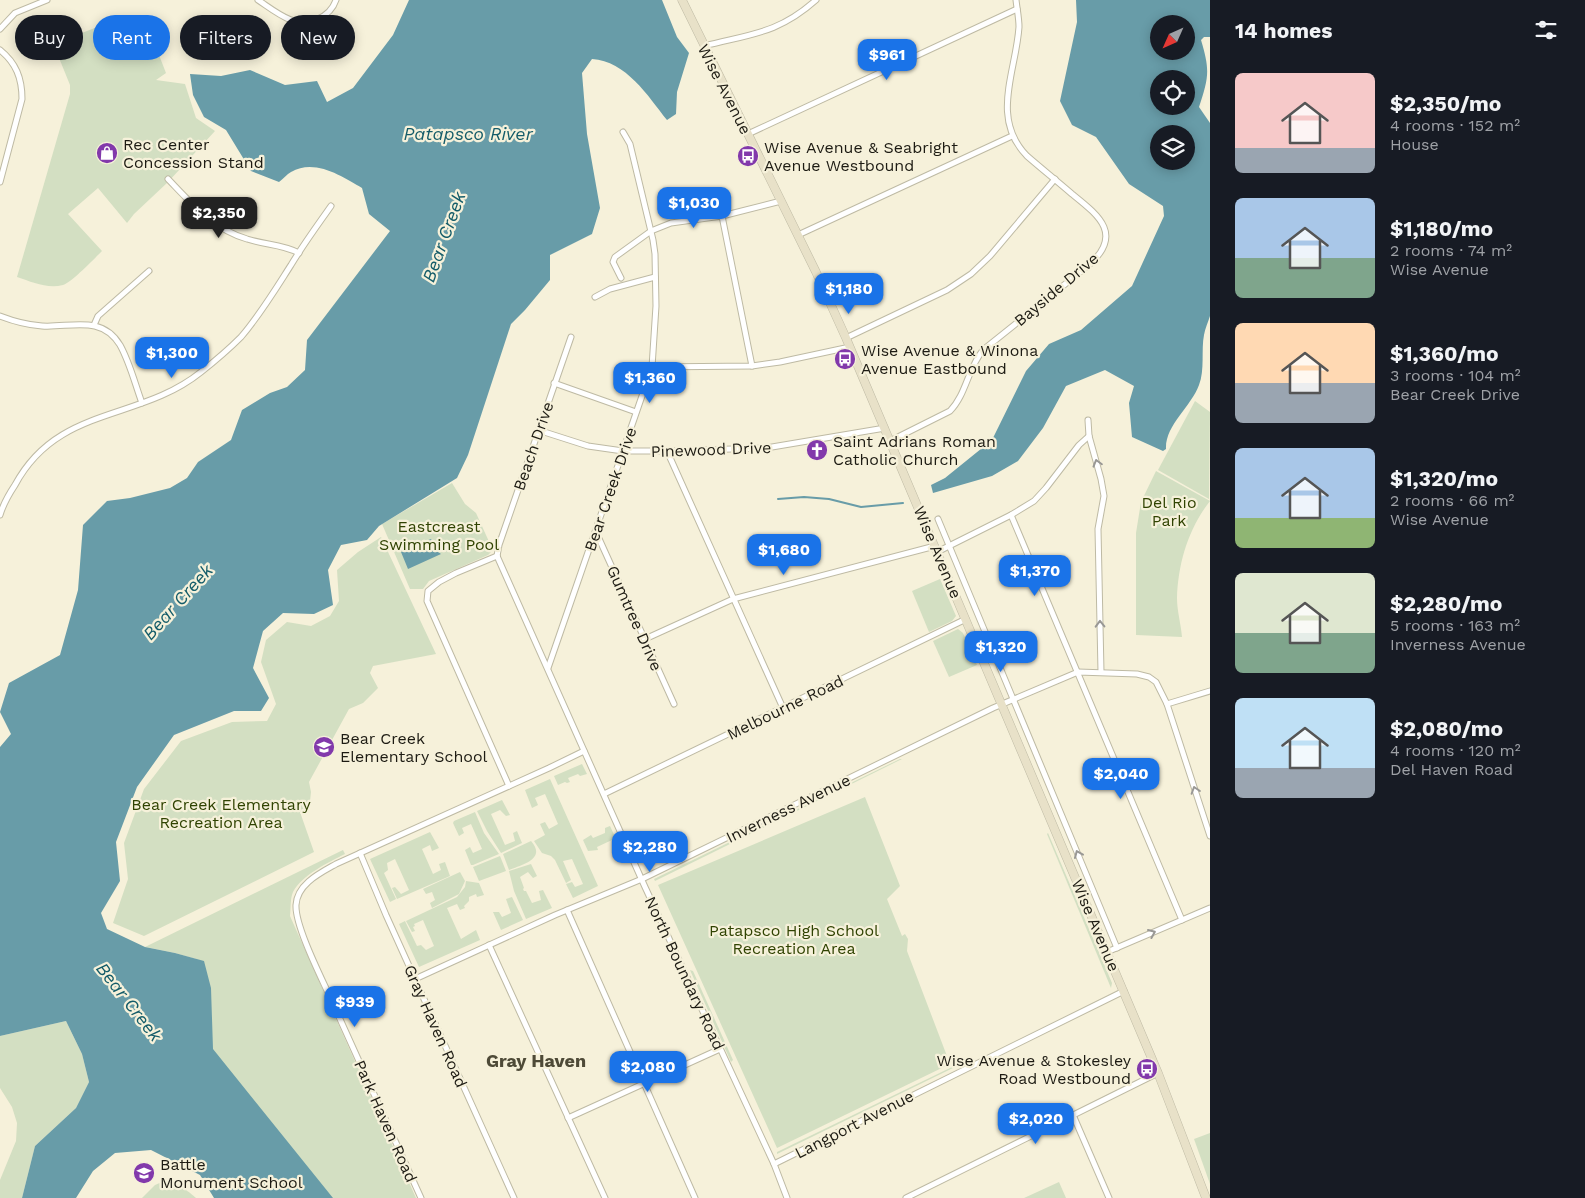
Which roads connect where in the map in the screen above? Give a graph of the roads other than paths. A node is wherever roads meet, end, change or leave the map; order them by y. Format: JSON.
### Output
{"nodes":[{"id":1,"x":47,"y":0,"type":"edge"},
{"id":2,"x":258,"y":0,"type":"edge"},
{"id":3,"x":336,"y":0,"type":"edge"},
{"id":4,"x":682,"y":0,"type":"edge"},
{"id":5,"x":816,"y":0,"type":"edge"},
{"id":6,"x":1016,"y":0,"type":"edge"},
{"id":7,"x":1017,"y":9,"type":"junction"},
{"id":8,"x":0,"y":29,"type":"edge"},
{"id":9,"x":704,"y":46,"type":"junction"},
{"id":10,"x":0,"y":50,"type":"edge"},
{"id":11,"x":623,"y":132,"type":"dead end"},
{"id":12,"x":748,"y":134,"type":"junction"},
{"id":13,"x":1012,"y":136,"type":"junction"},
{"id":14,"x":168,"y":179,"type":"dead end"},
{"id":15,"x":1055,"y":179,"type":"junction"},
{"id":16,"x":0,"y":182,"type":"edge"},
{"id":17,"x":781,"y":201,"type":"junction"},
{"id":18,"x":331,"y":206,"type":"dead end"},
{"id":19,"x":722,"y":216,"type":"junction"},
{"id":20,"x":651,"y":231,"type":"junction"},
{"id":21,"x":798,"y":235,"type":"junction"},
{"id":22,"x":299,"y":253,"type":"junction"},
{"id":23,"x":149,"y":271,"type":"dead end"},
{"id":24,"x":655,"y":277,"type":"junction"},
{"id":25,"x":621,"y":278,"type":"dead end"},
{"id":26,"x":595,"y":297,"type":"dead end"},
{"id":27,"x":0,"y":316,"type":"edge"},
{"id":28,"x":94,"y":325,"type":"junction"},
{"id":29,"x":571,"y":337,"type":"dead end"},
{"id":30,"x":846,"y":338,"type":"junction"},
{"id":31,"x":850,"y":347,"type":"junction"},
{"id":32,"x":752,"y":366,"type":"junction"},
{"id":33,"x":652,"y":367,"type":"junction"},
{"id":34,"x":554,"y":384,"type":"junction"},
{"id":35,"x":142,"y":403,"type":"junction"},
{"id":36,"x":636,"y":412,"type":"junction"},
{"id":37,"x":1088,"y":420,"type":"dead end"},
{"id":38,"x":885,"y":428,"type":"junction"},
{"id":39,"x":538,"y":430,"type":"junction"},
{"id":40,"x":1089,"y":436,"type":"junction"},
{"id":41,"x":890,"y":441,"type":"junction"},
{"id":42,"x":623,"y":451,"type":"junction"},
{"id":43,"x":667,"y":451,"type":"junction"},
{"id":44,"x":0,"y":515,"type":"edge"},
{"id":45,"x":1011,"y":515,"type":"junction"},
{"id":46,"x":938,"y":519,"type":"dead end"},
{"id":47,"x":596,"y":532,"type":"junction"},
{"id":48,"x":949,"y":546,"type":"junction"},
{"id":49,"x":936,"y":549,"type":"junction"},
{"id":50,"x":497,"y":556,"type":"junction"},
{"id":51,"x":733,"y":599,"type":"junction"},
{"id":52,"x":966,"y":619,"type":"junction"},
{"id":53,"x":645,"y":639,"type":"junction"},
{"id":54,"x":548,"y":668,"type":"junction"},
{"id":55,"x":1078,"y":672,"type":"junction"},
{"id":56,"x":1101,"y":672,"type":"junction"},
{"id":57,"x":1210,"y":691,"type":"edge"},
{"id":58,"x":1013,"y":699,"type":"junction"},
{"id":59,"x":674,"y":704,"type":"dead end"},
{"id":60,"x":1002,"y":704,"type":"junction"},
{"id":61,"x":1167,"y":704,"type":"junction"},
{"id":62,"x":783,"y":708,"type":"junction"},
{"id":63,"x":584,"y":751,"type":"junction"},
{"id":64,"x":508,"y":786,"type":"junction"},
{"id":65,"x":604,"y":794,"type":"junction"},
{"id":66,"x":1210,"y":836,"type":"edge"},
{"id":67,"x":360,"y":853,"type":"junction"},
{"id":68,"x":642,"y":879,"type":"junction"},
{"id":69,"x":1210,"y":908,"type":"edge"},
{"id":70,"x":567,"y":910,"type":"junction"},
{"id":71,"x":1182,"y":920,"type":"junction"},
{"id":72,"x":489,"y":945,"type":"junction"},
{"id":73,"x":1118,"y":948,"type":"junction"},
{"id":74,"x":1107,"y":952,"type":"junction"},
{"id":75,"x":415,"y":980,"type":"junction"},
{"id":76,"x":1124,"y":991,"type":"junction"},
{"id":77,"x":720,"y":1050,"type":"junction"},
{"id":78,"x":1158,"y":1073,"type":"junction"},
{"id":79,"x":644,"y":1084,"type":"junction"},
{"id":80,"x":1073,"y":1116,"type":"junction"},
{"id":81,"x":568,"y":1118,"type":"junction"},
{"id":82,"x":774,"y":1164,"type":"junction"},
{"id":83,"x":421,"y":1198,"type":"edge"},
{"id":84,"x":514,"y":1198,"type":"edge"},
{"id":85,"x":604,"y":1198,"type":"edge"},
{"id":86,"x":695,"y":1198,"type":"edge"},
{"id":87,"x":787,"y":1198,"type":"edge"},
{"id":88,"x":906,"y":1198,"type":"edge"},
{"id":89,"x":1109,"y":1198,"type":"edge"},
{"id":90,"x":1206,"y":1198,"type":"edge"}],
"edges":[{"from":1,"to":8,"type":"street"},
{"from":2,"to":3,"type":"street"},
{"from":4,"to":9,"type":"main road","name":"Wise Avenue"},
{"from":5,"to":9,"type":"street"},
{"from":6,"to":7,"type":"street","name":"Bayside Drive"},
{"from":7,"to":12,"type":"street"},
{"from":7,"to":13,"type":"street","name":"Bayside Drive"},
{"from":9,"to":12,"type":"main road","name":"Wise Avenue"},
{"from":10,"to":16,"type":"street"},
{"from":11,"to":20,"type":"street","name":"Bear Creek Drive"},
{"from":12,"to":17,"type":"main road","name":"Wise Avenue"},
{"from":13,"to":15,"type":"street","name":"Bayside Drive"},
{"from":13,"to":21,"type":"street"},
{"from":14,"to":22,"type":"street"},
{"from":15,"to":30,"type":"street"},
{"from":15,"to":41,"type":"street","name":"Bayside Drive"},
{"from":17,"to":19,"type":"street"},
{"from":17,"to":21,"type":"main road","name":"Wise Avenue"},
{"from":18,"to":22,"type":"street"},
{"from":19,"to":20,"type":"street"},
{"from":19,"to":32,"type":"street"},
{"from":20,"to":24,"type":"street","name":"Bear Creek Drive"},
{"from":20,"to":25,"type":"street"},
{"from":21,"to":30,"type":"main road","name":"Wise Avenue"},
{"from":22,"to":35,"type":"street"},
{"from":23,"to":28,"type":"street"},
{"from":24,"to":26,"type":"street"},
{"from":24,"to":33,"type":"street","name":"Bear Creek Drive"},
{"from":27,"to":28,"type":"street"},
{"from":28,"to":35,"type":"street"},
{"from":29,"to":34,"type":"street","name":"Beach Drive"},
{"from":30,"to":31,"type":"main road","name":"Wise Avenue"},
{"from":31,"to":32,"type":"street"},
{"from":31,"to":38,"type":"main road","name":"Wise Avenue"},
{"from":32,"to":33,"type":"street"},
{"from":33,"to":36,"type":"street","name":"Bear Creek Drive"},
{"from":34,"to":36,"type":"street"},
{"from":34,"to":39,"type":"street","name":"Beach Drive"},
{"from":35,"to":44,"type":"street"},
{"from":36,"to":42,"type":"street","name":"Bear Creek Drive"},
{"from":37,"to":40,"type":"street"},
{"from":38,"to":41,"type":"main road","name":"Wise Avenue"},
{"from":38,"to":43,"type":"street","name":"Pinewood Drive"},
{"from":39,"to":42,"type":"street","name":"Pinewood Drive"},
{"from":39,"to":50,"type":"street","name":"Beach Drive"},
{"from":40,"to":45,"type":"street"},
{"from":56,"to":40,"type":"street","one_way":true},
{"from":41,"to":49,"type":"main road","name":"Wise Avenue"},
{"from":42,"to":43,"type":"street","name":"Pinewood Drive"},
{"from":42,"to":47,"type":"street","name":"Bear Creek Drive"},
{"from":43,"to":51,"type":"street"},
{"from":45,"to":48,"type":"street"},
{"from":45,"to":55,"type":"street"},
{"from":46,"to":48,"type":"street","name":"Wise Avenue"},
{"from":47,"to":53,"type":"street","name":"Gumtree Drive"},
{"from":47,"to":54,"type":"street","name":"Bear Creek Drive"},
{"from":48,"to":49,"type":"street"},
{"from":48,"to":58,"type":"street","name":"Wise Avenue"},
{"from":49,"to":51,"type":"street"},
{"from":49,"to":52,"type":"main road","name":"Wise Avenue"},
{"from":50,"to":54,"type":"street","name":"North Boundary Road"},
{"from":50,"to":64,"type":"street"},
{"from":51,"to":53,"type":"street"},
{"from":51,"to":62,"type":"street"},
{"from":52,"to":60,"type":"main road","name":"Wise Avenue"},
{"from":52,"to":62,"type":"street","name":"Melbourne Road"},
{"from":53,"to":59,"type":"street","name":"Gumtree Drive"},
{"from":54,"to":63,"type":"street","name":"North Boundary Road"},
{"from":55,"to":56,"type":"street"},
{"from":55,"to":58,"type":"street","name":"Inverness Avenue"},
{"from":55,"to":71,"type":"street"},
{"from":56,"to":61,"type":"street"},
{"from":57,"to":61,"type":"street"},
{"from":58,"to":60,"type":"street","name":"Inverness Avenue"},
{"from":73,"to":58,"type":"street","name":"Wise Avenue","one_way":true},
{"from":60,"to":68,"type":"street","name":"Inverness Avenue"},
{"from":60,"to":74,"type":"main road","name":"Wise Avenue"},
{"from":66,"to":61,"type":"street","one_way":true},
{"from":62,"to":65,"type":"street","name":"Melbourne Road"},
{"from":63,"to":64,"type":"street"},
{"from":63,"to":65,"type":"street","name":"North Boundary Road"},
{"from":64,"to":67,"type":"street"},
{"from":65,"to":68,"type":"street","name":"North Boundary Road"},
{"from":67,"to":75,"type":"street","name":"Gray Haven Road"},
{"from":67,"to":83,"type":"street","name":"Park Haven Road"},
{"from":68,"to":70,"type":"street","name":"Inverness Avenue"},
{"from":68,"to":77,"type":"street","name":"North Boundary Road"},
{"from":69,"to":71,"type":"street"},
{"from":70,"to":72,"type":"street","name":"Inverness Avenue"},
{"from":70,"to":79,"type":"street"},
{"from":73,"to":71,"type":"street","one_way":true},
{"from":72,"to":75,"type":"street","name":"Inverness Avenue"},
{"from":72,"to":81,"type":"street"},
{"from":73,"to":74,"type":"street"},
{"from":74,"to":76,"type":"main road","name":"Wise Avenue"},
{"from":75,"to":84,"type":"street","name":"Gray Haven Road"},
{"from":76,"to":78,"type":"main road","name":"Wise Avenue"},
{"from":76,"to":82,"type":"street","name":"Langport Avenue"},
{"from":77,"to":79,"type":"street"},
{"from":77,"to":82,"type":"street","name":"North Boundary Road"},
{"from":78,"to":80,"type":"street"},
{"from":78,"to":90,"type":"main road","name":"Wise Avenue"},
{"from":79,"to":81,"type":"street"},
{"from":79,"to":86,"type":"street"},
{"from":80,"to":88,"type":"street"},
{"from":80,"to":89,"type":"street"},
{"from":81,"to":85,"type":"street"},
{"from":82,"to":87,"type":"street","name":"North Boundary Road"}]}
